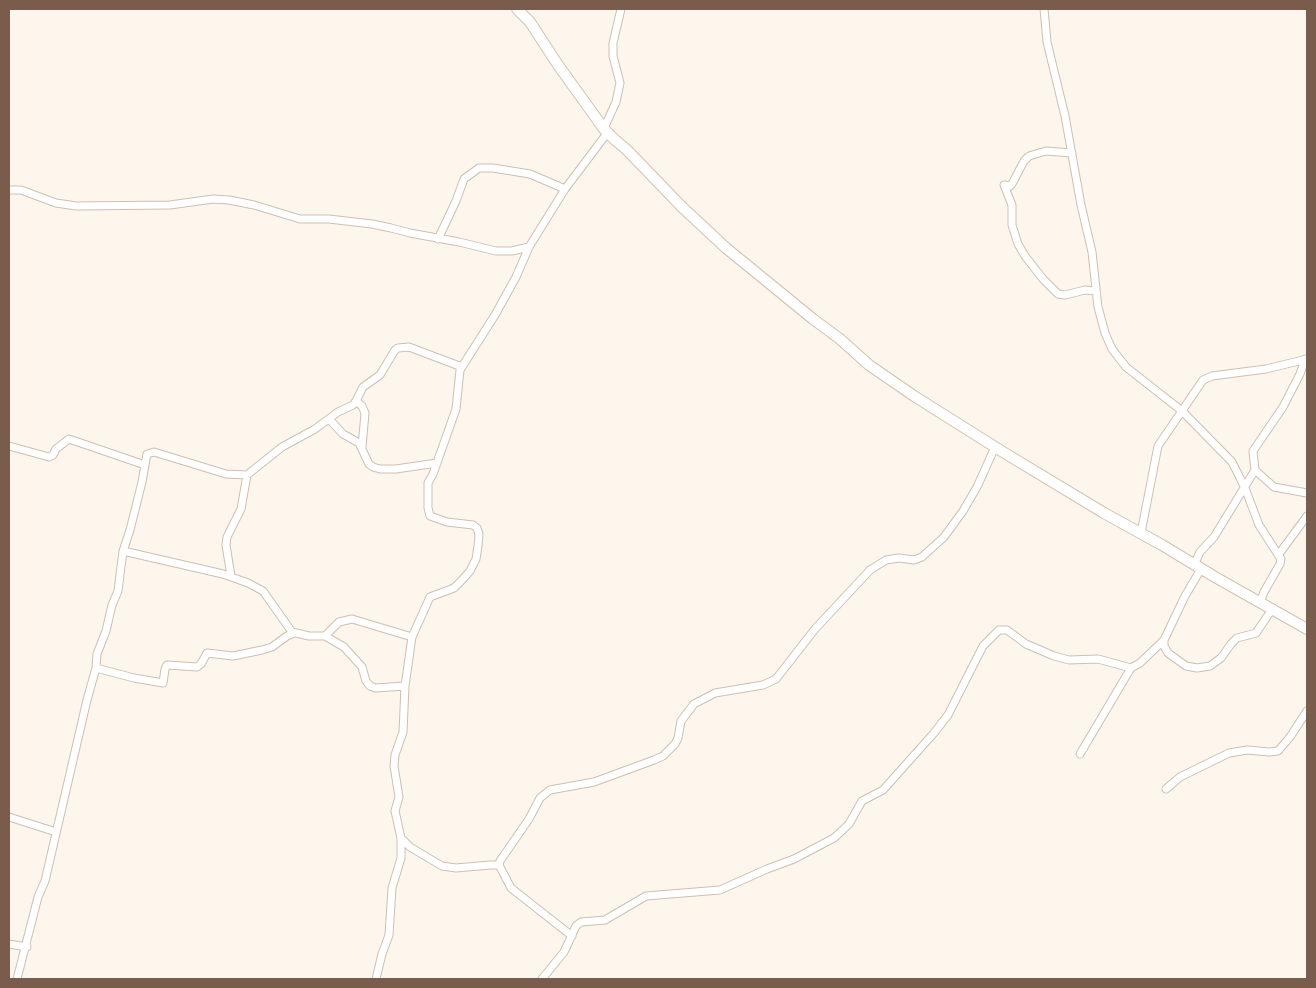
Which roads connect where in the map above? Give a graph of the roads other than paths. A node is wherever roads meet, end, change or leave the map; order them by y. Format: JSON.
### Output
{"nodes":[{"id":1,"x":518,"y":9,"type":"edge"},
{"id":2,"x":526,"y":9,"type":"edge"},
{"id":3,"x":622,"y":9,"type":"edge"},
{"id":4,"x":1044,"y":9,"type":"edge"},
{"id":5,"x":530,"y":22,"type":"junction"},
{"id":6,"x":606,"y":130,"type":"junction"},
{"id":7,"x":1072,"y":153,"type":"junction"},
{"id":8,"x":565,"y":189,"type":"junction"},
{"id":9,"x":9,"y":190,"type":"edge"},
{"id":10,"x":438,"y":239,"type":"junction"},
{"id":11,"x":529,"y":247,"type":"junction"},
{"id":12,"x":1096,"y":291,"type":"junction"},
{"id":13,"x":1306,"y":359,"type":"edge"},
{"id":14,"x":462,"y":367,"type":"junction"},
{"id":15,"x":356,"y":401,"type":"junction"},
{"id":16,"x":1174,"y":404,"type":"junction"},
{"id":17,"x":1182,"y":410,"type":"junction"},
{"id":18,"x":1177,"y":417,"type":"junction"},
{"id":19,"x":329,"y":420,"type":"junction"},
{"id":20,"x":9,"y":446,"type":"edge"},
{"id":21,"x":362,"y":447,"type":"junction"},
{"id":22,"x":995,"y":447,"type":"junction"},
{"id":23,"x":437,"y":463,"type":"junction"},
{"id":24,"x":145,"y":465,"type":"junction"},
{"id":25,"x":1254,"y":470,"type":"junction"},
{"id":26,"x":247,"y":475,"type":"junction"},
{"id":27,"x":1245,"y":488,"type":"junction"},
{"id":28,"x":1307,"y":494,"type":"edge"},
{"id":29,"x":1307,"y":516,"type":"edge"},
{"id":30,"x":1141,"y":533,"type":"junction"},
{"id":31,"x":123,"y":551,"type":"junction"},
{"id":32,"x":1279,"y":554,"type":"junction"},
{"id":33,"x":1198,"y":567,"type":"junction"},
{"id":34,"x":231,"y":576,"type":"junction"},
{"id":35,"x":1260,"y":603,"type":"junction"},
{"id":36,"x":1273,"y":608,"type":"junction"},
{"id":37,"x":1307,"y":629,"type":"edge"},
{"id":38,"x":294,"y":633,"type":"junction"},
{"id":39,"x":325,"y":636,"type":"junction"},
{"id":40,"x":412,"y":637,"type":"junction"},
{"id":41,"x":1164,"y":640,"type":"junction"},
{"id":42,"x":96,"y":668,"type":"junction"},
{"id":43,"x":1131,"y":668,"type":"junction"},
{"id":44,"x":405,"y":686,"type":"junction"},
{"id":45,"x":1307,"y":711,"type":"edge"},
{"id":46,"x":1080,"y":754,"type":"dead end"},
{"id":47,"x":1166,"y":789,"type":"dead end"},
{"id":48,"x":9,"y":817,"type":"edge"},
{"id":49,"x":56,"y":832,"type":"junction"},
{"id":50,"x":401,"y":838,"type":"junction"},
{"id":51,"x":499,"y":865,"type":"junction"},
{"id":52,"x":572,"y":936,"type":"junction"},
{"id":53,"x":9,"y":944,"type":"edge"},
{"id":54,"x":27,"y":947,"type":"junction"},
{"id":55,"x":17,"y":979,"type":"edge"},
{"id":56,"x":376,"y":979,"type":"edge"},
{"id":57,"x":542,"y":979,"type":"edge"}],
"edges":[{"from":1,"to":5,"type":"street"},
{"from":2,"to":5,"type":"street"},
{"from":3,"to":6,"type":"street"},
{"from":4,"to":7,"type":"street"},
{"from":5,"to":6,"type":"street"},
{"from":6,"to":8,"type":"street"},
{"from":6,"to":22,"type":"street"},
{"from":7,"to":12,"type":"street"},
{"from":7,"to":12,"type":"street"},
{"from":8,"to":10,"type":"street"},
{"from":8,"to":11,"type":"street"},
{"from":9,"to":10,"type":"street"},
{"from":10,"to":11,"type":"street"},
{"from":11,"to":14,"type":"street"},
{"from":12,"to":16,"type":"street"},
{"from":13,"to":17,"type":"street"},
{"from":13,"to":25,"type":"street"},
{"from":14,"to":15,"type":"street"},
{"from":14,"to":23,"type":"street"},
{"from":15,"to":19,"type":"street"},
{"from":15,"to":21,"type":"street"},
{"from":16,"to":17,"type":"street"},
{"from":16,"to":18,"type":"street"},
{"from":17,"to":18,"type":"street"},
{"from":17,"to":27,"type":"street"},
{"from":18,"to":30,"type":"street"},
{"from":19,"to":21,"type":"street"},
{"from":19,"to":26,"type":"street"},
{"from":20,"to":24,"type":"street"},
{"from":21,"to":23,"type":"street"},
{"from":22,"to":30,"type":"street"},
{"from":22,"to":51,"type":"street"},
{"from":23,"to":40,"type":"street"},
{"from":24,"to":26,"type":"street"},
{"from":24,"to":31,"type":"street"},
{"from":25,"to":27,"type":"street"},
{"from":25,"to":28,"type":"street"},
{"from":26,"to":34,"type":"street"},
{"from":27,"to":32,"type":"street"},
{"from":27,"to":33,"type":"street"},
{"from":29,"to":32,"type":"street"},
{"from":30,"to":33,"type":"street"},
{"from":31,"to":34,"type":"street"},
{"from":31,"to":42,"type":"street"},
{"from":32,"to":35,"type":"street"},
{"from":33,"to":35,"type":"street"},
{"from":33,"to":41,"type":"street"},
{"from":34,"to":38,"type":"street"},
{"from":35,"to":36,"type":"street"},
{"from":36,"to":37,"type":"street"},
{"from":36,"to":41,"type":"street"},
{"from":38,"to":39,"type":"street"},
{"from":38,"to":42,"type":"street"},
{"from":39,"to":40,"type":"street"},
{"from":39,"to":44,"type":"street"},
{"from":40,"to":44,"type":"street"},
{"from":41,"to":43,"type":"street"},
{"from":42,"to":49,"type":"street"},
{"from":43,"to":46,"type":"street"},
{"from":43,"to":52,"type":"street"},
{"from":44,"to":50,"type":"street"},
{"from":45,"to":47,"type":"street"},
{"from":48,"to":49,"type":"street"},
{"from":49,"to":54,"type":"street"},
{"from":50,"to":51,"type":"street"},
{"from":50,"to":56,"type":"street"},
{"from":51,"to":52,"type":"street"},
{"from":52,"to":57,"type":"street"},
{"from":53,"to":54,"type":"street"},
{"from":54,"to":55,"type":"street"}]}
